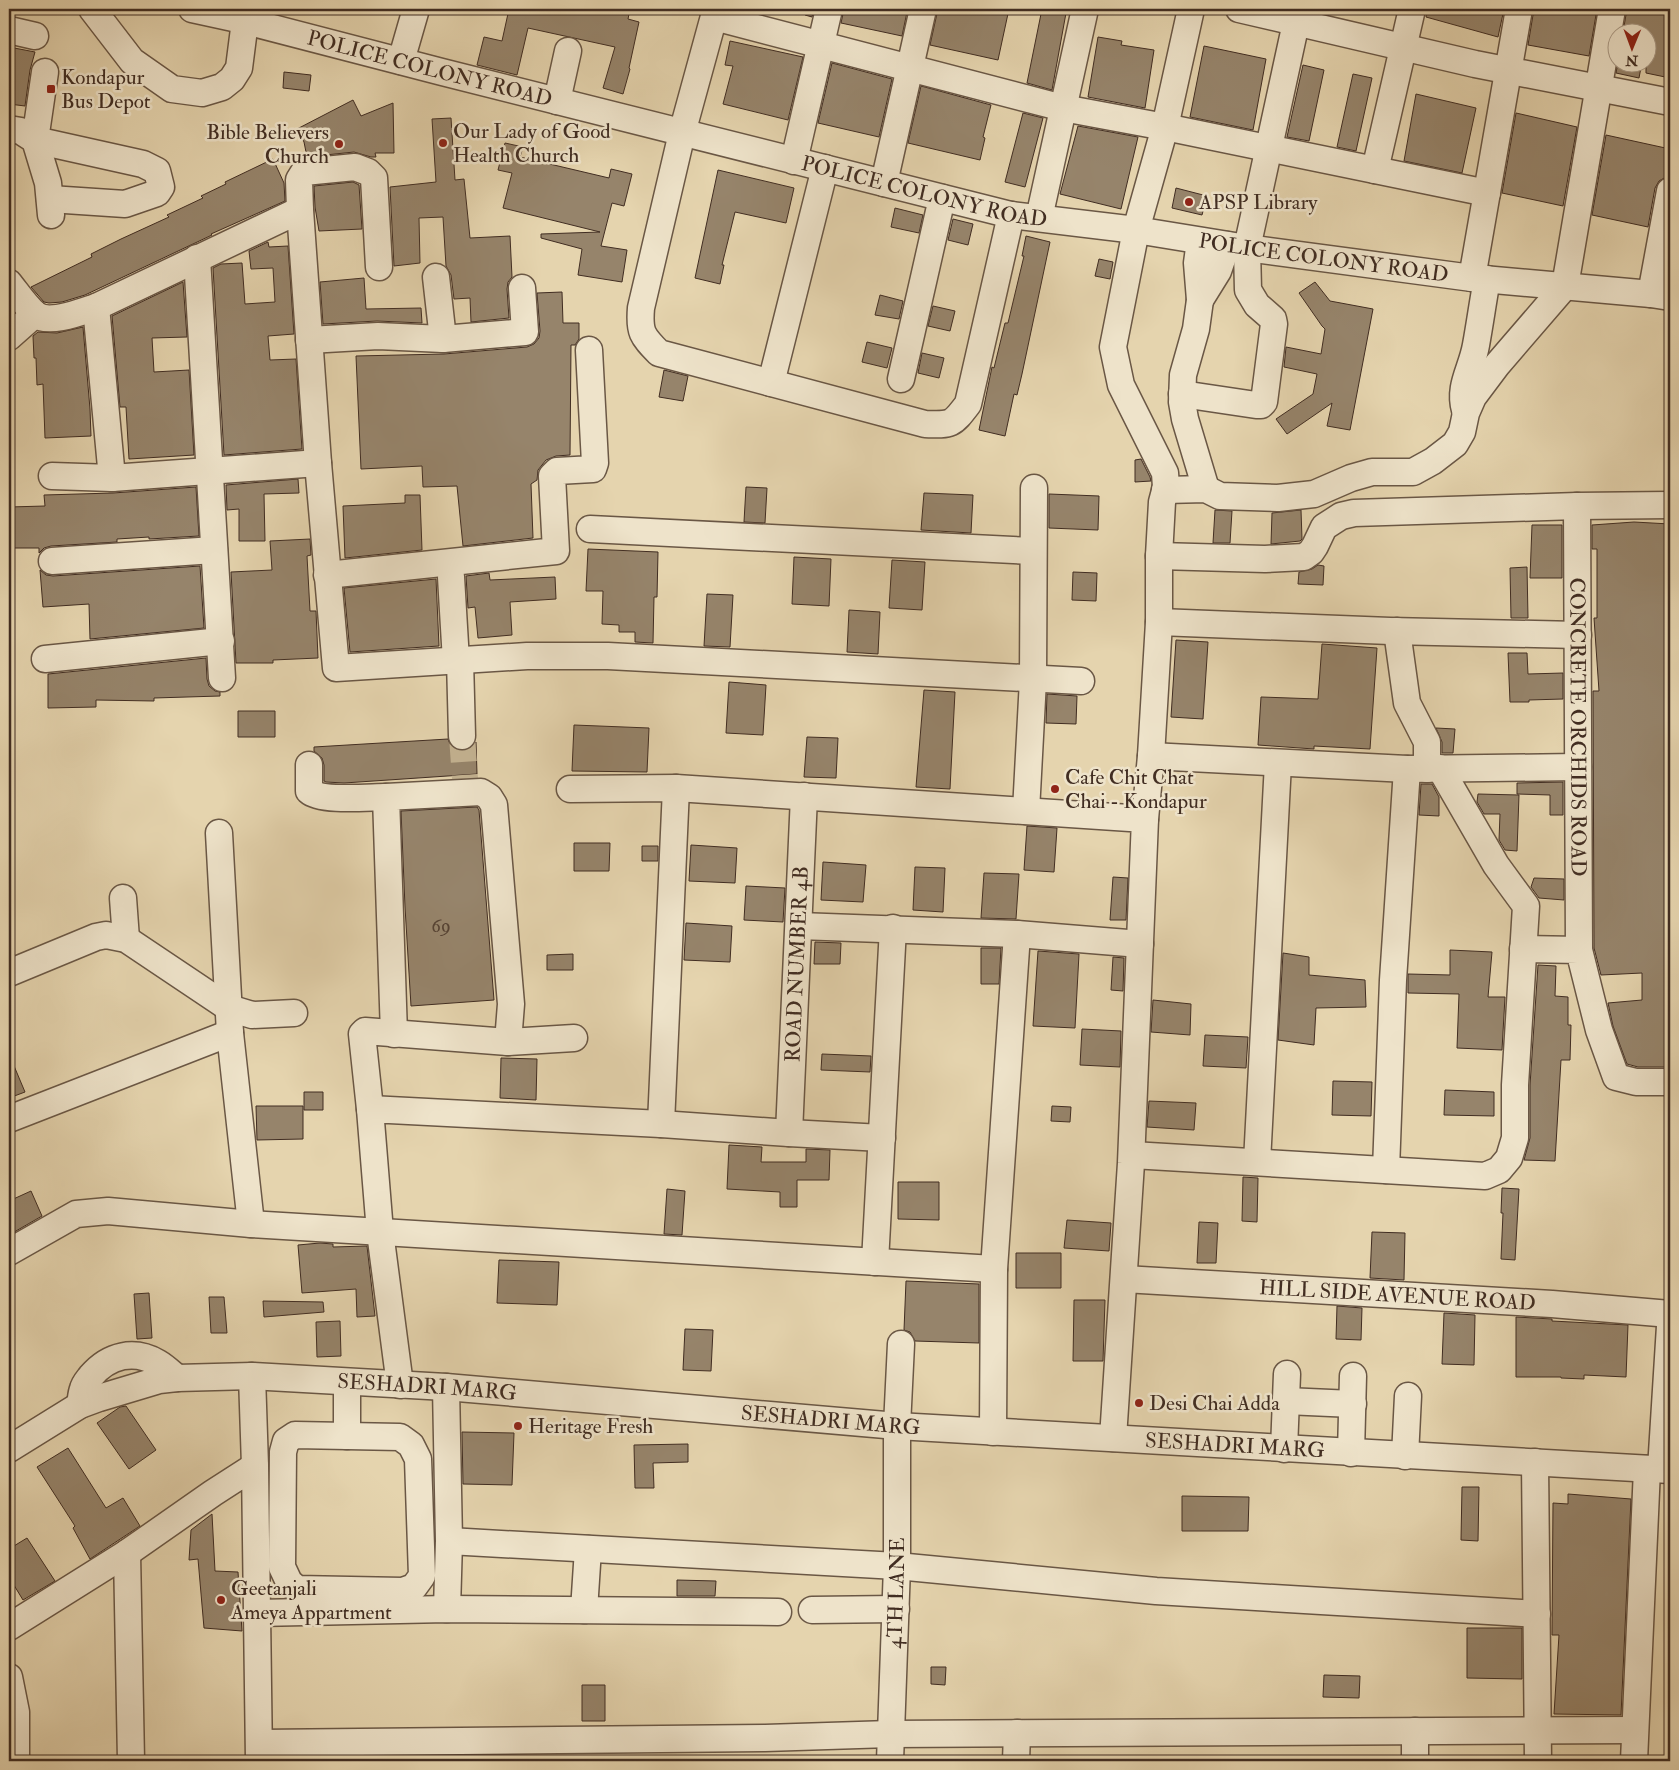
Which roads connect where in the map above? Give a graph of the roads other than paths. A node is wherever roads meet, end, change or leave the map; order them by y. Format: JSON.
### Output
{"nodes":[{"id":1,"x":92,"y":9,"type":"edge"},
{"id":2,"x":192,"y":9,"type":"edge"},
{"id":3,"x":416,"y":9,"type":"edge"},
{"id":4,"x":829,"y":9,"type":"edge"},
{"id":5,"x":923,"y":9,"type":"edge"},
{"id":6,"x":1086,"y":9,"type":"edge"},
{"id":7,"x":1191,"y":9,"type":"edge"},
{"id":8,"x":1238,"y":9,"type":"edge"},
{"id":9,"x":1412,"y":9,"type":"edge"},
{"id":10,"x":1519,"y":9,"type":"edge"},
{"id":11,"x":1612,"y":9,"type":"edge"},
{"id":12,"x":715,"y":13,"type":"edge"},
{"id":13,"x":1298,"y":15,"type":"edge"},
{"id":14,"x":245,"y":20,"type":"junction"},
{"id":15,"x":9,"y":30,"type":"edge"},
{"id":16,"x":34,"y":36,"type":"dead end"},
{"id":17,"x":820,"y":45,"type":"junction"},
{"id":18,"x":1403,"y":47,"type":"junction"},
{"id":19,"x":568,"y":51,"type":"dead end"},
{"id":20,"x":401,"y":61,"type":"junction"},
{"id":21,"x":910,"y":68,"type":"junction"},
{"id":22,"x":1508,"y":70,"type":"junction"},
{"id":23,"x":45,"y":72,"type":"dead end"},
{"id":24,"x":1598,"y":88,"type":"junction"},
{"id":25,"x":557,"y":101,"type":"junction"},
{"id":26,"x":1670,"y":102,"type":"edge"},
{"id":27,"x":1063,"y":108,"type":"junction"},
{"id":28,"x":1165,"y":127,"type":"junction"},
{"id":29,"x":9,"y":129,"type":"edge"},
{"id":30,"x":682,"y":133,"type":"junction"},
{"id":31,"x":35,"y":140,"type":"junction"},
{"id":32,"x":1269,"y":148,"type":"junction"},
{"id":33,"x":794,"y":161,"type":"junction"},
{"id":34,"x":825,"y":168,"type":"junction"},
{"id":35,"x":1375,"y":170,"type":"junction"},
{"id":36,"x":884,"y":183,"type":"junction"},
{"id":37,"x":1670,"y":191,"type":"edge"},
{"id":38,"x":1487,"y":193,"type":"junction"},
{"id":39,"x":942,"y":198,"type":"junction"},
{"id":40,"x":300,"y":210,"type":"junction"},
{"id":41,"x":1011,"y":215,"type":"junction"},
{"id":42,"x":1039,"y":218,"type":"junction"},
{"id":43,"x":1136,"y":230,"type":"junction"},
{"id":44,"x":1200,"y":241,"type":"junction"},
{"id":45,"x":1237,"y":247,"type":"junction"},
{"id":46,"x":196,"y":258,"type":"junction"},
{"id":47,"x":379,"y":267,"type":"dead end"},
{"id":48,"x":436,"y":277,"type":"dead end"},
{"id":49,"x":1480,"y":278,"type":"junction"},
{"id":50,"x":1565,"y":286,"type":"junction"},
{"id":51,"x":522,"y":288,"type":"dead end"},
{"id":52,"x":1660,"y":296,"type":"edge"},
{"id":53,"x":18,"y":300,"type":"edge"},
{"id":54,"x":1200,"y":300,"type":"junction"},
{"id":55,"x":96,"y":306,"type":"junction"},
{"id":56,"x":9,"y":337,"type":"edge"},
{"id":57,"x":443,"y":339,"type":"junction"},
{"id":58,"x":309,"y":340,"type":"junction"},
{"id":59,"x":589,"y":350,"type":"dead end"},
{"id":60,"x":901,"y":380,"type":"dead end"},
{"id":61,"x":770,"y":383,"type":"junction"},
{"id":62,"x":1182,"y":394,"type":"junction"},
{"id":63,"x":1466,"y":413,"type":"junction"},
{"id":64,"x":318,"y":463,"type":"junction"},
{"id":65,"x":210,"y":472,"type":"junction"},
{"id":66,"x":52,"y":476,"type":"dead end"},
{"id":67,"x":112,"y":478,"type":"junction"},
{"id":68,"x":1034,"y":488,"type":"dead end"},
{"id":69,"x":1206,"y":489,"type":"junction"},
{"id":70,"x":1165,"y":490,"type":"junction"},
{"id":71,"x":1670,"y":505,"type":"edge"},
{"id":72,"x":1578,"y":506,"type":"junction"},
{"id":73,"x":590,"y":528,"type":"dead end"},
{"id":74,"x":214,"y":550,"type":"junction"},
{"id":75,"x":1033,"y":551,"type":"junction"},
{"id":76,"x":1159,"y":556,"type":"junction"},
{"id":77,"x":52,"y":561,"type":"dead end"},
{"id":78,"x":327,"y":575,"type":"junction"},
{"id":79,"x":451,"y":577,"type":"dead end"},
{"id":80,"x":1159,"y":622,"type":"junction"},
{"id":81,"x":1396,"y":631,"type":"junction"},
{"id":82,"x":1578,"y":635,"type":"junction"},
{"id":83,"x":221,"y":641,"type":"junction"},
{"id":84,"x":45,"y":659,"type":"dead end"},
{"id":85,"x":458,"y":660,"type":"junction"},
{"id":86,"x":222,"y":678,"type":"dead end"},
{"id":87,"x":1033,"y":680,"type":"junction"},
{"id":88,"x":1081,"y":681,"type":"dead end"},
{"id":89,"x":462,"y":736,"type":"tunnel mouth"},
{"id":90,"x":1151,"y":756,"type":"junction"},
{"id":91,"x":1278,"y":762,"type":"junction"},
{"id":92,"x":309,"y":765,"type":"dead end"},
{"id":93,"x":1578,"y":767,"type":"junction"},
{"id":94,"x":1425,"y":769,"type":"junction"},
{"id":95,"x":676,"y":788,"type":"junction"},
{"id":96,"x":570,"y":789,"type":"dead end"},
{"id":97,"x":804,"y":796,"type":"junction"},
{"id":98,"x":386,"y":797,"type":"junction"},
{"id":99,"x":1026,"y":811,"type":"junction"},
{"id":100,"x":1145,"y":819,"type":"junction"},
{"id":101,"x":219,"y":833,"type":"dead end"},
{"id":102,"x":123,"y":898,"type":"dead end"},
{"id":103,"x":798,"y":926,"type":"junction"},
{"id":104,"x":893,"y":928,"type":"junction"},
{"id":105,"x":1017,"y":934,"type":"junction"},
{"id":106,"x":126,"y":939,"type":"junction"},
{"id":107,"x":1140,"y":944,"type":"junction"},
{"id":108,"x":1523,"y":948,"type":"junction"},
{"id":109,"x":1579,"y":950,"type":"junction"},
{"id":110,"x":9,"y":973,"type":"edge"},
{"id":111,"x":294,"y":1013,"type":"dead end"},
{"id":112,"x":240,"y":1015,"type":"junction"},
{"id":113,"x":394,"y":1034,"type":"junction"},
{"id":114,"x":574,"y":1038,"type":"dead end"},
{"id":115,"x":508,"y":1042,"type":"junction"},
{"id":116,"x":1670,"y":1082,"type":"edge"},
{"id":117,"x":370,"y":1110,"type":"junction"},
{"id":118,"x":9,"y":1119,"type":"edge"},
{"id":119,"x":661,"y":1124,"type":"junction"},
{"id":120,"x":789,"y":1133,"type":"junction"},
{"id":121,"x":882,"y":1138,"type":"junction"},
{"id":122,"x":1132,"y":1154,"type":"junction"},
{"id":123,"x":1258,"y":1162,"type":"junction"},
{"id":124,"x":1386,"y":1170,"type":"junction"},
{"id":125,"x":251,"y":1224,"type":"junction"},
{"id":126,"x":380,"y":1232,"type":"junction"},
{"id":127,"x":9,"y":1252,"type":"edge"},
{"id":128,"x":875,"y":1262,"type":"junction"},
{"id":129,"x":994,"y":1269,"type":"junction"},
{"id":130,"x":1124,"y":1279,"type":"junction"},
{"id":131,"x":1670,"y":1314,"type":"edge"},
{"id":132,"x":1670,"y":1327,"type":"edge"},
{"id":133,"x":900,"y":1344,"type":"dead end"},
{"id":134,"x":1287,"y":1374,"type":"dead end"},
{"id":135,"x":252,"y":1376,"type":"junction"},
{"id":136,"x":1353,"y":1376,"type":"dead end"},
{"id":137,"x":347,"y":1382,"type":"junction"},
{"id":138,"x":400,"y":1385,"type":"junction"},
{"id":139,"x":446,"y":1388,"type":"junction"},
{"id":140,"x":1408,"y":1396,"type":"dead end"},
{"id":141,"x":1286,"y":1401,"type":"junction"},
{"id":142,"x":1353,"y":1404,"type":"junction"},
{"id":143,"x":897,"y":1426,"type":"junction"},
{"id":144,"x":993,"y":1432,"type":"junction"},
{"id":145,"x":346,"y":1436,"type":"junction"},
{"id":146,"x":1112,"y":1438,"type":"junction"},
{"id":147,"x":9,"y":1449,"type":"edge"},
{"id":148,"x":1284,"y":1449,"type":"junction"},
{"id":149,"x":1351,"y":1453,"type":"junction"},
{"id":150,"x":1405,"y":1456,"type":"junction"},
{"id":151,"x":1535,"y":1462,"type":"junction"},
{"id":152,"x":255,"y":1466,"type":"junction"},
{"id":153,"x":1659,"y":1469,"type":"edge"},
{"id":154,"x":449,"y":1541,"type":"junction"},
{"id":155,"x":588,"y":1549,"type":"junction"},
{"id":156,"x":127,"y":1553,"type":"junction"},
{"id":157,"x":897,"y":1566,"type":"junction"},
{"id":158,"x":896,"y":1609,"type":"junction"},
{"id":159,"x":447,"y":1610,"type":"junction"},
{"id":160,"x":584,"y":1610,"type":"junction"},
{"id":161,"x":812,"y":1610,"type":"dead end"},
{"id":162,"x":257,"y":1612,"type":"junction"},
{"id":163,"x":778,"y":1612,"type":"dead end"},
{"id":164,"x":1537,"y":1614,"type":"junction"},
{"id":165,"x":9,"y":1627,"type":"edge"},
{"id":166,"x":9,"y":1677,"type":"edge"},
{"id":167,"x":1634,"y":1730,"type":"junction"},
{"id":168,"x":1415,"y":1731,"type":"junction"},
{"id":169,"x":1538,"y":1731,"type":"junction"},
{"id":170,"x":1017,"y":1733,"type":"junction"},
{"id":171,"x":890,"y":1734,"type":"junction"},
{"id":172,"x":765,"y":1750,"type":"edge"},
{"id":173,"x":260,"y":1752,"type":"edge"},
{"id":174,"x":16,"y":1761,"type":"edge"},
{"id":175,"x":131,"y":1761,"type":"edge"},
{"id":176,"x":890,"y":1761,"type":"edge"},
{"id":177,"x":1016,"y":1761,"type":"edge"},
{"id":178,"x":1415,"y":1761,"type":"edge"},
{"id":179,"x":1538,"y":1761,"type":"edge"},
{"id":180,"x":1634,"y":1761,"type":"edge"}],
"edges":[{"from":1,"to":14,"type":"street"},
{"from":2,"to":14,"type":"street","name":"POLICE COLONY ROAD"},
{"from":3,"to":20,"type":"street"},
{"from":4,"to":17,"type":"street"},
{"from":5,"to":21,"type":"street"},
{"from":6,"to":27,"type":"street"},
{"from":7,"to":28,"type":"street"},
{"from":8,"to":13,"type":"street"},
{"from":9,"to":18,"type":"street"},
{"from":10,"to":22,"type":"street"},
{"from":11,"to":24,"type":"street"},
{"from":12,"to":17,"type":"street"},
{"from":12,"to":30,"type":"street"},
{"from":13,"to":18,"type":"street"},
{"from":13,"to":32,"type":"street"},
{"from":14,"to":20,"type":"street","name":"POLICE COLONY ROAD"},
{"from":15,"to":16,"type":"street"},
{"from":17,"to":21,"type":"street"},
{"from":17,"to":33,"type":"street"},
{"from":18,"to":22,"type":"street"},
{"from":18,"to":35,"type":"street"},
{"from":19,"to":25,"type":"street"},
{"from":20,"to":25,"type":"street","name":"POLICE COLONY ROAD"},
{"from":21,"to":27,"type":"street"},
{"from":21,"to":36,"type":"street"},
{"from":22,"to":24,"type":"street"},
{"from":22,"to":38,"type":"street"},
{"from":23,"to":31,"type":"street"},
{"from":24,"to":26,"type":"street"},
{"from":24,"to":50,"type":"street"},
{"from":25,"to":30,"type":"street","name":"POLICE COLONY ROAD"},
{"from":27,"to":28,"type":"street"},
{"from":27,"to":42,"type":"street"},
{"from":28,"to":32,"type":"street"},
{"from":28,"to":43,"type":"street"},
{"from":29,"to":31,"type":"street"},
{"from":30,"to":33,"type":"street","name":"POLICE COLONY ROAD"},
{"from":30,"to":61,"type":"street"},
{"from":31,"to":31,"type":"street"},
{"from":32,"to":35,"type":"street"},
{"from":32,"to":45,"type":"street"},
{"from":33,"to":34,"type":"street","name":"POLICE COLONY ROAD"},
{"from":34,"to":36,"type":"street","name":"POLICE COLONY ROAD"},
{"from":34,"to":61,"type":"street"},
{"from":35,"to":38,"type":"street"},
{"from":36,"to":39,"type":"street","name":"POLICE COLONY ROAD"},
{"from":37,"to":52,"type":"street"},
{"from":38,"to":49,"type":"street"},
{"from":39,"to":41,"type":"street","name":"POLICE COLONY ROAD"},
{"from":39,"to":60,"type":"street"},
{"from":40,"to":46,"type":"street"},
{"from":40,"to":47,"type":"street"},
{"from":40,"to":58,"type":"street"},
{"from":41,"to":42,"type":"street","name":"POLICE COLONY ROAD"},
{"from":41,"to":61,"type":"street"},
{"from":42,"to":43,"type":"street","name":"POLICE COLONY ROAD"},
{"from":43,"to":44,"type":"street","name":"POLICE COLONY ROAD"},
{"from":43,"to":70,"type":"street"},
{"from":44,"to":45,"type":"street","name":"POLICE COLONY ROAD"},
{"from":44,"to":54,"type":"street"},
{"from":45,"to":49,"type":"street","name":"POLICE COLONY ROAD"},
{"from":45,"to":54,"type":"street"},
{"from":45,"to":62,"type":"street"},
{"from":46,"to":55,"type":"street"},
{"from":46,"to":65,"type":"street"},
{"from":48,"to":57,"type":"street"},
{"from":49,"to":50,"type":"street","name":"POLICE COLONY ROAD"},
{"from":49,"to":63,"type":"street"},
{"from":50,"to":52,"type":"street","name":"POLICE COLONY ROAD"},
{"from":50,"to":63,"type":"street"},
{"from":51,"to":57,"type":"street"},
{"from":53,"to":55,"type":"street"},
{"from":53,"to":56,"type":"street"},
{"from":54,"to":62,"type":"street"},
{"from":55,"to":67,"type":"street"},
{"from":57,"to":58,"type":"street"},
{"from":58,"to":64,"type":"street"},
{"from":59,"to":78,"type":"street"},
{"from":62,"to":69,"type":"street"},
{"from":63,"to":69,"type":"street"},
{"from":64,"to":65,"type":"street"},
{"from":64,"to":78,"type":"street"},
{"from":65,"to":67,"type":"street"},
{"from":65,"to":74,"type":"street"},
{"from":66,"to":67,"type":"street"},
{"from":68,"to":75,"type":"street"},
{"from":69,"to":70,"type":"street"},
{"from":70,"to":76,"type":"street"},
{"from":71,"to":72,"type":"street"},
{"from":72,"to":76,"type":"street"},
{"from":72,"to":82,"type":"street","name":"CONCRETE ORCHIDS ROAD"},
{"from":73,"to":75,"type":"street"},
{"from":74,"to":77,"type":"street"},
{"from":74,"to":83,"type":"street"},
{"from":75,"to":87,"type":"street"},
{"from":76,"to":80,"type":"street"},
{"from":78,"to":85,"type":"street"},
{"from":79,"to":85,"type":"street"},
{"from":80,"to":81,"type":"street"},
{"from":80,"to":90,"type":"street"},
{"from":81,"to":82,"type":"street"},
{"from":81,"to":94,"type":"street"},
{"from":82,"to":93,"type":"street","name":"CONCRETE ORCHIDS ROAD"},
{"from":83,"to":84,"type":"street"},
{"from":83,"to":86,"type":"street"},
{"from":85,"to":87,"type":"street"},
{"from":85,"to":89,"type":"street"},
{"from":87,"to":88,"type":"street"},
{"from":87,"to":99,"type":"street"},
{"from":90,"to":91,"type":"street"},
{"from":90,"to":100,"type":"street"},
{"from":91,"to":94,"type":"street"},
{"from":91,"to":123,"type":"street"},
{"from":92,"to":98,"type":"street"},
{"from":93,"to":94,"type":"street"},
{"from":93,"to":109,"type":"street","name":"CONCRETE ORCHIDS ROAD"},
{"from":94,"to":108,"type":"street"},
{"from":94,"to":124,"type":"street"},
{"from":95,"to":96,"type":"street"},
{"from":95,"to":97,"type":"street"},
{"from":95,"to":119,"type":"street"},
{"from":97,"to":99,"type":"street"},
{"from":97,"to":103,"type":"street","name":"ROAD NUMBER 4B"},
{"from":98,"to":113,"type":"street"},
{"from":98,"to":115,"type":"street"},
{"from":99,"to":100,"type":"street"},
{"from":100,"to":107,"type":"street"},
{"from":101,"to":112,"type":"street"},
{"from":102,"to":106,"type":"street"},
{"from":103,"to":104,"type":"street"},
{"from":103,"to":120,"type":"street","name":"ROAD NUMBER 4B"},
{"from":104,"to":105,"type":"street"},
{"from":104,"to":121,"type":"street"},
{"from":105,"to":107,"type":"street"},
{"from":105,"to":129,"type":"street"},
{"from":106,"to":110,"type":"street"},
{"from":106,"to":112,"type":"street"},
{"from":107,"to":122,"type":"street"},
{"from":108,"to":109,"type":"street"},
{"from":108,"to":124,"type":"street"},
{"from":109,"to":116,"type":"street","name":"CONCRETE ORCHIDS ROAD"},
{"from":111,"to":112,"type":"street"},
{"from":112,"to":118,"type":"street"},
{"from":112,"to":125,"type":"street"},
{"from":113,"to":115,"type":"street"},
{"from":113,"to":117,"type":"street"},
{"from":114,"to":115,"type":"street"},
{"from":117,"to":119,"type":"street"},
{"from":117,"to":126,"type":"street"},
{"from":119,"to":120,"type":"street"},
{"from":120,"to":121,"type":"street"},
{"from":121,"to":128,"type":"street"},
{"from":122,"to":123,"type":"street"},
{"from":122,"to":130,"type":"street"},
{"from":123,"to":124,"type":"street"},
{"from":125,"to":126,"type":"street"},
{"from":125,"to":127,"type":"street"},
{"from":126,"to":128,"type":"street"},
{"from":126,"to":138,"type":"street"},
{"from":128,"to":129,"type":"street"},
{"from":129,"to":144,"type":"street"},
{"from":130,"to":131,"type":"street","name":"HILL SIDE AVENUE ROAD"},
{"from":130,"to":146,"type":"street"},
{"from":132,"to":153,"type":"street"},
{"from":133,"to":143,"type":"street","name":"4TH LANE"},
{"from":134,"to":141,"type":"street"},
{"from":135,"to":137,"type":"street","name":"SESHADRI MARG"},
{"from":135,"to":147,"type":"street","name":"SESHADRI MARG"},
{"from":135,"to":152,"type":"street"},
{"from":136,"to":142,"type":"street"},
{"from":137,"to":138,"type":"street","name":"SESHADRI MARG"},
{"from":137,"to":145,"type":"street"},
{"from":138,"to":139,"type":"street","name":"SESHADRI MARG"},
{"from":139,"to":143,"type":"street","name":"SESHADRI MARG"},
{"from":139,"to":154,"type":"street"},
{"from":140,"to":150,"type":"street"},
{"from":141,"to":142,"type":"street"},
{"from":141,"to":148,"type":"street"},
{"from":142,"to":149,"type":"street"},
{"from":143,"to":144,"type":"street","name":"SESHADRI MARG"},
{"from":143,"to":157,"type":"street","name":"4TH LANE"},
{"from":144,"to":146,"type":"street","name":"SESHADRI MARG"},
{"from":145,"to":145,"type":"street"},
{"from":146,"to":148,"type":"street","name":"SESHADRI MARG"},
{"from":148,"to":149,"type":"street","name":"SESHADRI MARG"},
{"from":149,"to":150,"type":"street","name":"SESHADRI MARG"},
{"from":150,"to":151,"type":"street","name":"SESHADRI MARG"},
{"from":151,"to":153,"type":"street","name":"SESHADRI MARG"},
{"from":151,"to":164,"type":"street"},
{"from":152,"to":156,"type":"street"},
{"from":152,"to":162,"type":"street"},
{"from":153,"to":167,"type":"street"},
{"from":154,"to":155,"type":"street"},
{"from":154,"to":159,"type":"street"},
{"from":155,"to":157,"type":"street"},
{"from":155,"to":160,"type":"street"},
{"from":156,"to":165,"type":"street"},
{"from":156,"to":175,"type":"street"},
{"from":157,"to":158,"type":"street","name":"4TH LANE"},
{"from":157,"to":164,"type":"street"},
{"from":158,"to":161,"type":"street"},
{"from":158,"to":171,"type":"street","name":"4TH LANE"},
{"from":159,"to":160,"type":"street"},
{"from":159,"to":162,"type":"street"},
{"from":160,"to":163,"type":"street"},
{"from":162,"to":173,"type":"street"},
{"from":164,"to":169,"type":"street"},
{"from":166,"to":174,"type":"street"},
{"from":167,"to":169,"type":"street"},
{"from":167,"to":180,"type":"street"},
{"from":168,"to":169,"type":"street"},
{"from":168,"to":170,"type":"street"},
{"from":168,"to":178,"type":"street"},
{"from":169,"to":179,"type":"street"},
{"from":170,"to":171,"type":"street"},
{"from":170,"to":177,"type":"street"},
{"from":171,"to":172,"type":"street"},
{"from":171,"to":176,"type":"street","name":"4TH LANE"},
{"from":172,"to":173,"type":"street"}]}
